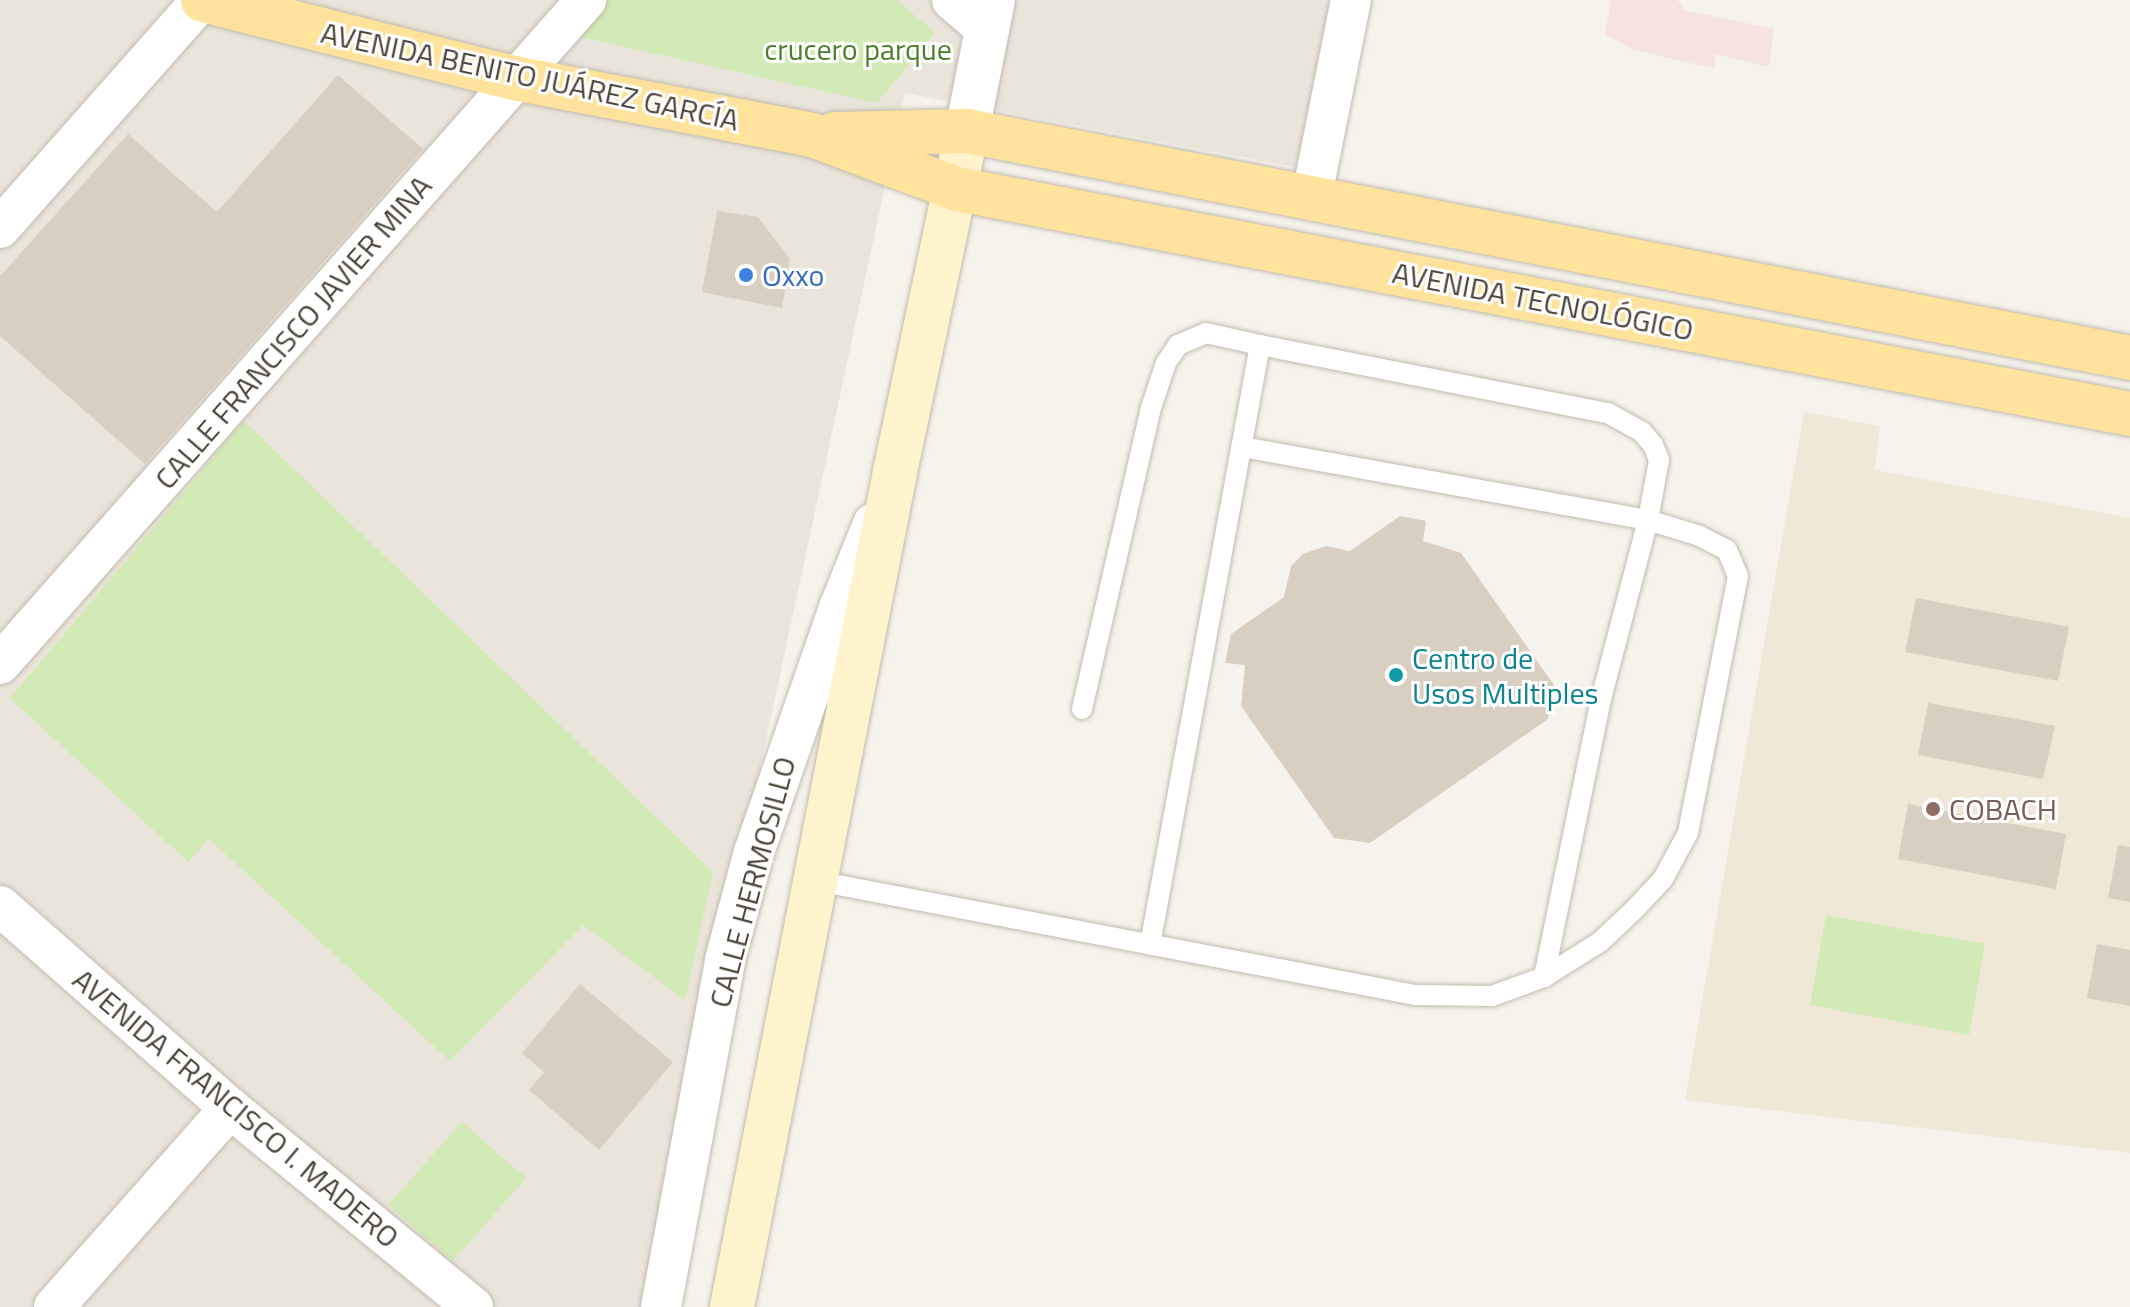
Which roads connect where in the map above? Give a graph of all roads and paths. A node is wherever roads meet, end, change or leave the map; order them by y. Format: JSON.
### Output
{"nodes":[{"id":1,"x":202,"y":0,"type":"edge"},
{"id":2,"x":586,"y":0,"type":"edge"},
{"id":3,"x":952,"y":0,"type":"edge"},
{"id":4,"x":1351,"y":0,"type":"edge"},
{"id":5,"x":990,"y":15,"type":"edge"},
{"id":6,"x":514,"y":78,"type":"junction"},
{"id":7,"x":967,"y":131,"type":"junction"},
{"id":8,"x":812,"y":135,"type":"junction"},
{"id":9,"x":957,"y":189,"type":"junction"},
{"id":10,"x":1311,"y":200,"type":"junction"},
{"id":11,"x":0,"y":228,"type":"edge"},
{"id":12,"x":1260,"y":345,"type":"junction"},
{"id":13,"x":2130,"y":358,"type":"edge"},
{"id":14,"x":2130,"y":414,"type":"edge"},
{"id":15,"x":1242,"y":447,"type":"junction"},
{"id":16,"x":895,"y":472,"type":"junction"},
{"id":17,"x":1648,"y":520,"type":"junction"},
{"id":18,"x":0,"y":664,"type":"edge"},
{"id":19,"x":1082,"y":709,"type":"dead end"},
{"id":20,"x":817,"y":881,"type":"junction"},
{"id":21,"x":0,"y":906,"type":"edge"},
{"id":22,"x":1150,"y":945,"type":"junction"},
{"id":23,"x":1544,"y":977,"type":"junction"},
{"id":24,"x":230,"y":1108,"type":"junction"},
{"id":25,"x":54,"y":1307,"type":"edge"},
{"id":26,"x":473,"y":1307,"type":"edge"},
{"id":27,"x":661,"y":1307,"type":"edge"},
{"id":28,"x":732,"y":1307,"type":"edge"}],
"edges":[{"from":1,"to":6,"type":"main road","name":"AVENIDA BENITO JUÁREZ GARCÍA"},
{"from":1,"to":11,"type":"street"},
{"from":2,"to":6,"type":"street","name":"CALLE FRANCISCO JAVIER MINA"},
{"from":3,"to":5,"type":"street"},
{"from":4,"to":10,"type":"street"},
{"from":5,"to":7,"type":"street"},
{"from":6,"to":8,"type":"main road","name":"AVENIDA BENITO JUÁREZ GARCÍA"},
{"from":6,"to":18,"type":"street","name":"CALLE FRANCISCO JAVIER MINA"},
{"from":7,"to":8,"type":"main road","name":"AVENIDA BENITO JUÁREZ GARCÍA"},
{"from":7,"to":9,"type":"main road","name":"CALLE HERMOSILLO"},
{"from":7,"to":10,"type":"main road","name":"AVENIDA TECNOLÓGICO"},
{"from":8,"to":9,"type":"main road","name":"AVENIDA BENITO JUÁREZ GARCÍA"},
{"from":9,"to":14,"type":"main road","name":"AVENIDA TECNOLÓGICO"},
{"from":9,"to":16,"type":"main road","name":"CALLE HERMOSILLO"},
{"from":10,"to":13,"type":"main road","name":"AVENIDA TECNOLÓGICO"},
{"from":12,"to":15,"type":"lane"},
{"from":12,"to":17,"type":"lane"},
{"from":12,"to":19,"type":"lane"},
{"from":15,"to":17,"type":"lane"},
{"from":15,"to":22,"type":"lane"},
{"from":16,"to":20,"type":"main road","name":"CALLE HERMOSILLO"},
{"from":16,"to":27,"type":"street","name":"CALLE HERMOSILLO"},
{"from":17,"to":23,"type":"lane"},
{"from":17,"to":23,"type":"lane"},
{"from":20,"to":22,"type":"lane"},
{"from":20,"to":28,"type":"main road","name":"CALLE HERMOSILLO"},
{"from":21,"to":24,"type":"street","name":"AVENIDA FRANCISCO I. MADERO"},
{"from":22,"to":23,"type":"lane"},
{"from":24,"to":25,"type":"street"},
{"from":24,"to":26,"type":"street","name":"AVENIDA FRANCISCO I. MADERO"}]}
